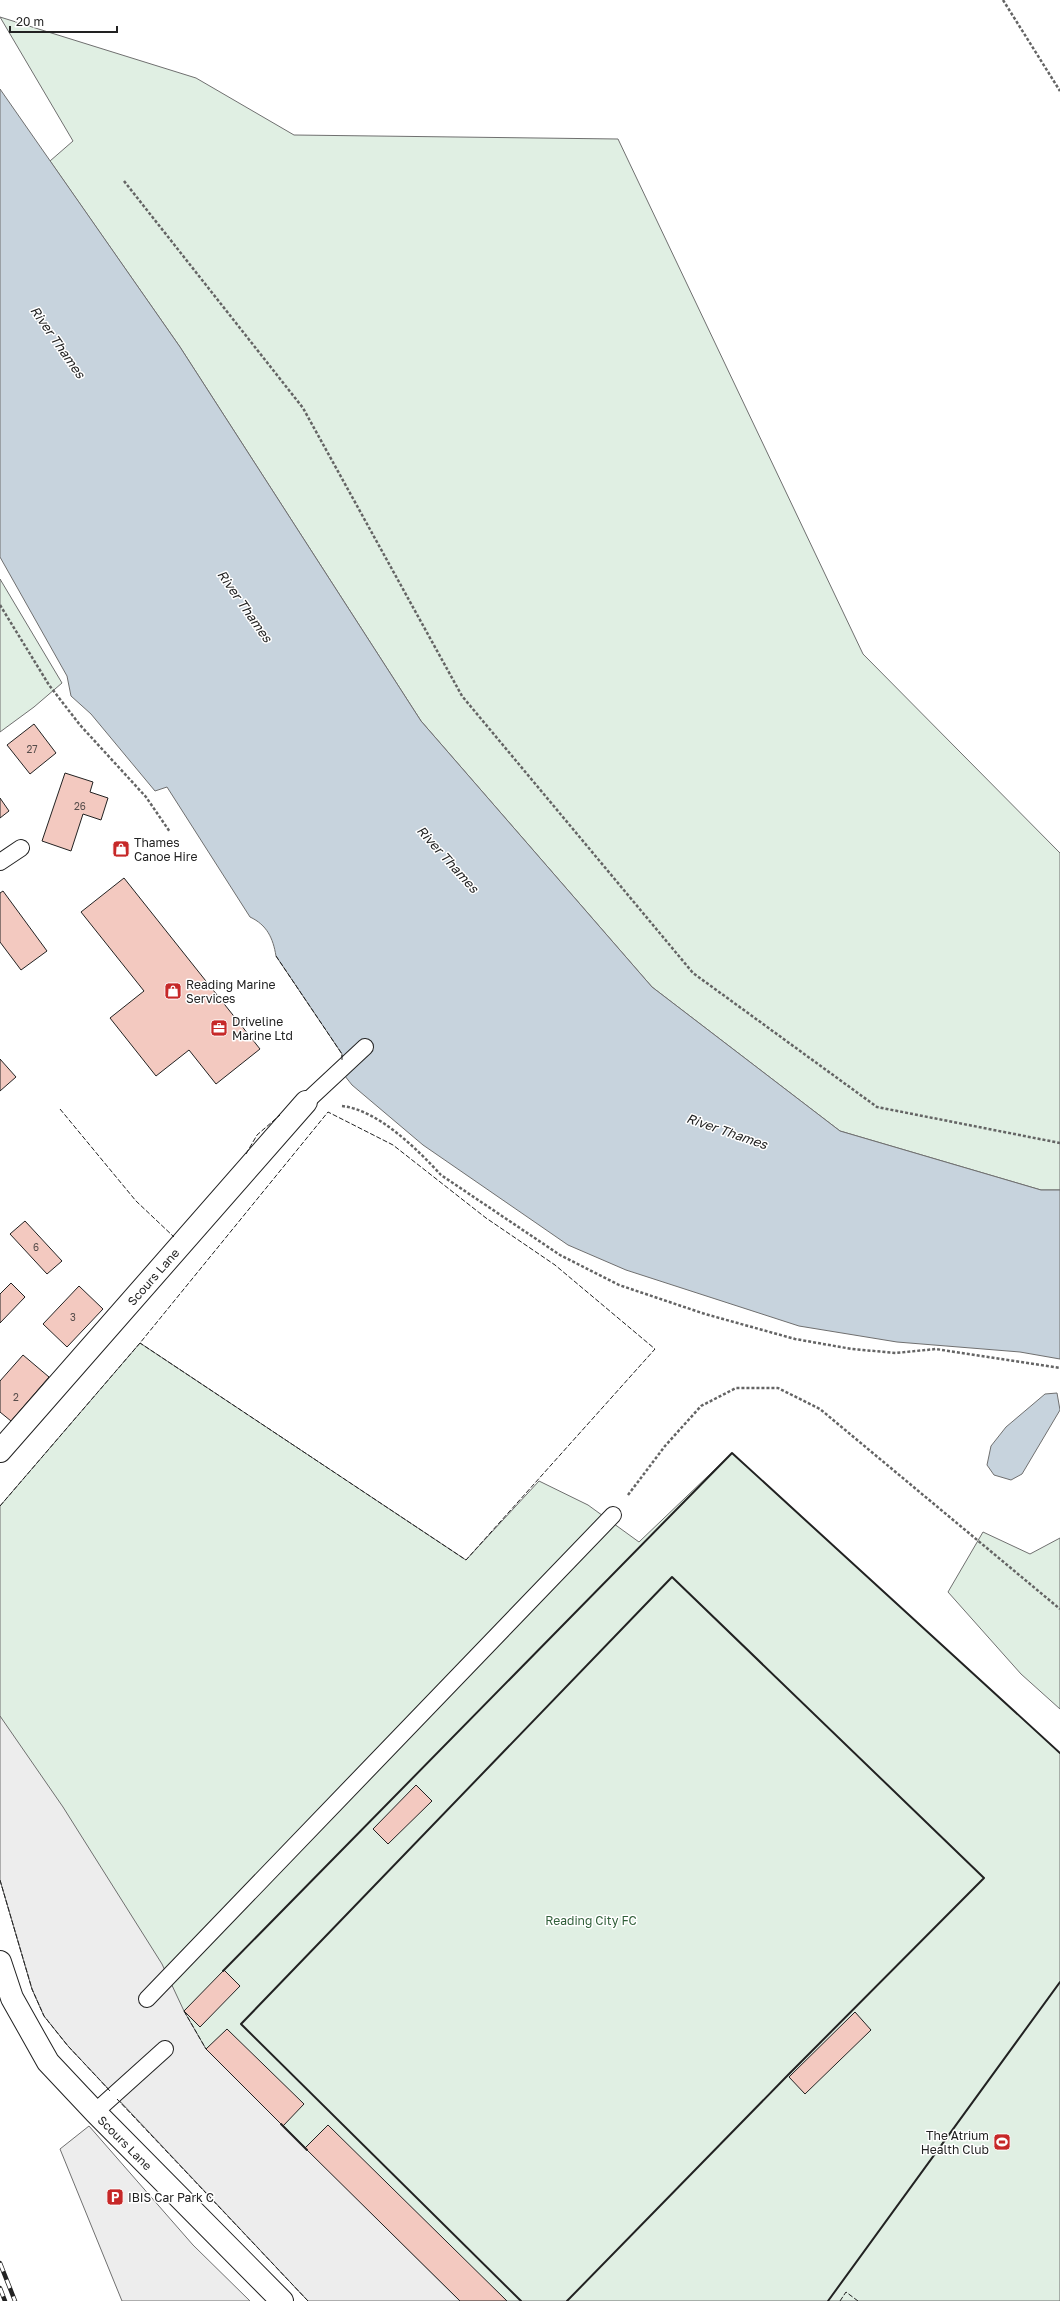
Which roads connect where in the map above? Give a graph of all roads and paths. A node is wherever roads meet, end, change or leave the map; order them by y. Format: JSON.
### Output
{"nodes":[{"id":1,"x":1004,"y":0,"type":"edge"},
{"id":2,"x":1060,"y":91,"type":"edge"},
{"id":3,"x":124,"y":181,"type":"dead end"},
{"id":4,"x":0,"y":605,"type":"edge"},
{"id":5,"x":170,"y":832,"type":"dead end"},
{"id":6,"x":21,"y":848,"type":"dead end"},
{"id":7,"x":0,"y":862,"type":"edge"},
{"id":8,"x":365,"y":1047,"type":"dead end"},
{"id":9,"x":306,"y":1102,"type":"junction"},
{"id":10,"x":1060,"y":1143,"type":"edge"},
{"id":11,"x":1060,"y":1368,"type":"edge"},
{"id":12,"x":0,"y":1451,"type":"edge"},
{"id":13,"x":613,"y":1515,"type":"joint"},
{"id":14,"x":1060,"y":1609,"type":"edge"},
{"id":15,"x":0,"y":1962,"type":"edge"},
{"id":16,"x":147,"y":1999,"type":"dead end"},
{"id":17,"x":165,"y":2049,"type":"dead end"},
{"id":18,"x":95,"y":2112,"type":"junction"},
{"id":19,"x":282,"y":2301,"type":"edge"}],
"edges":[{"from":1,"to":2,"type":"path"},
{"from":3,"to":10,"type":"path"},
{"from":4,"to":5,"type":"path"},
{"from":6,"to":7,"type":"lane"},
{"from":8,"to":9,"type":"lane"},
{"from":9,"to":11,"type":"path"},
{"from":9,"to":12,"type":"street","name":"Scours Lane"},
{"from":13,"to":14,"type":"path"},
{"from":13,"to":16,"type":"lane"},
{"from":15,"to":18,"type":"street","name":"Scours Lane"},
{"from":17,"to":18,"type":"lane"},
{"from":18,"to":19,"type":"street","name":"Scours Lane"}]}
